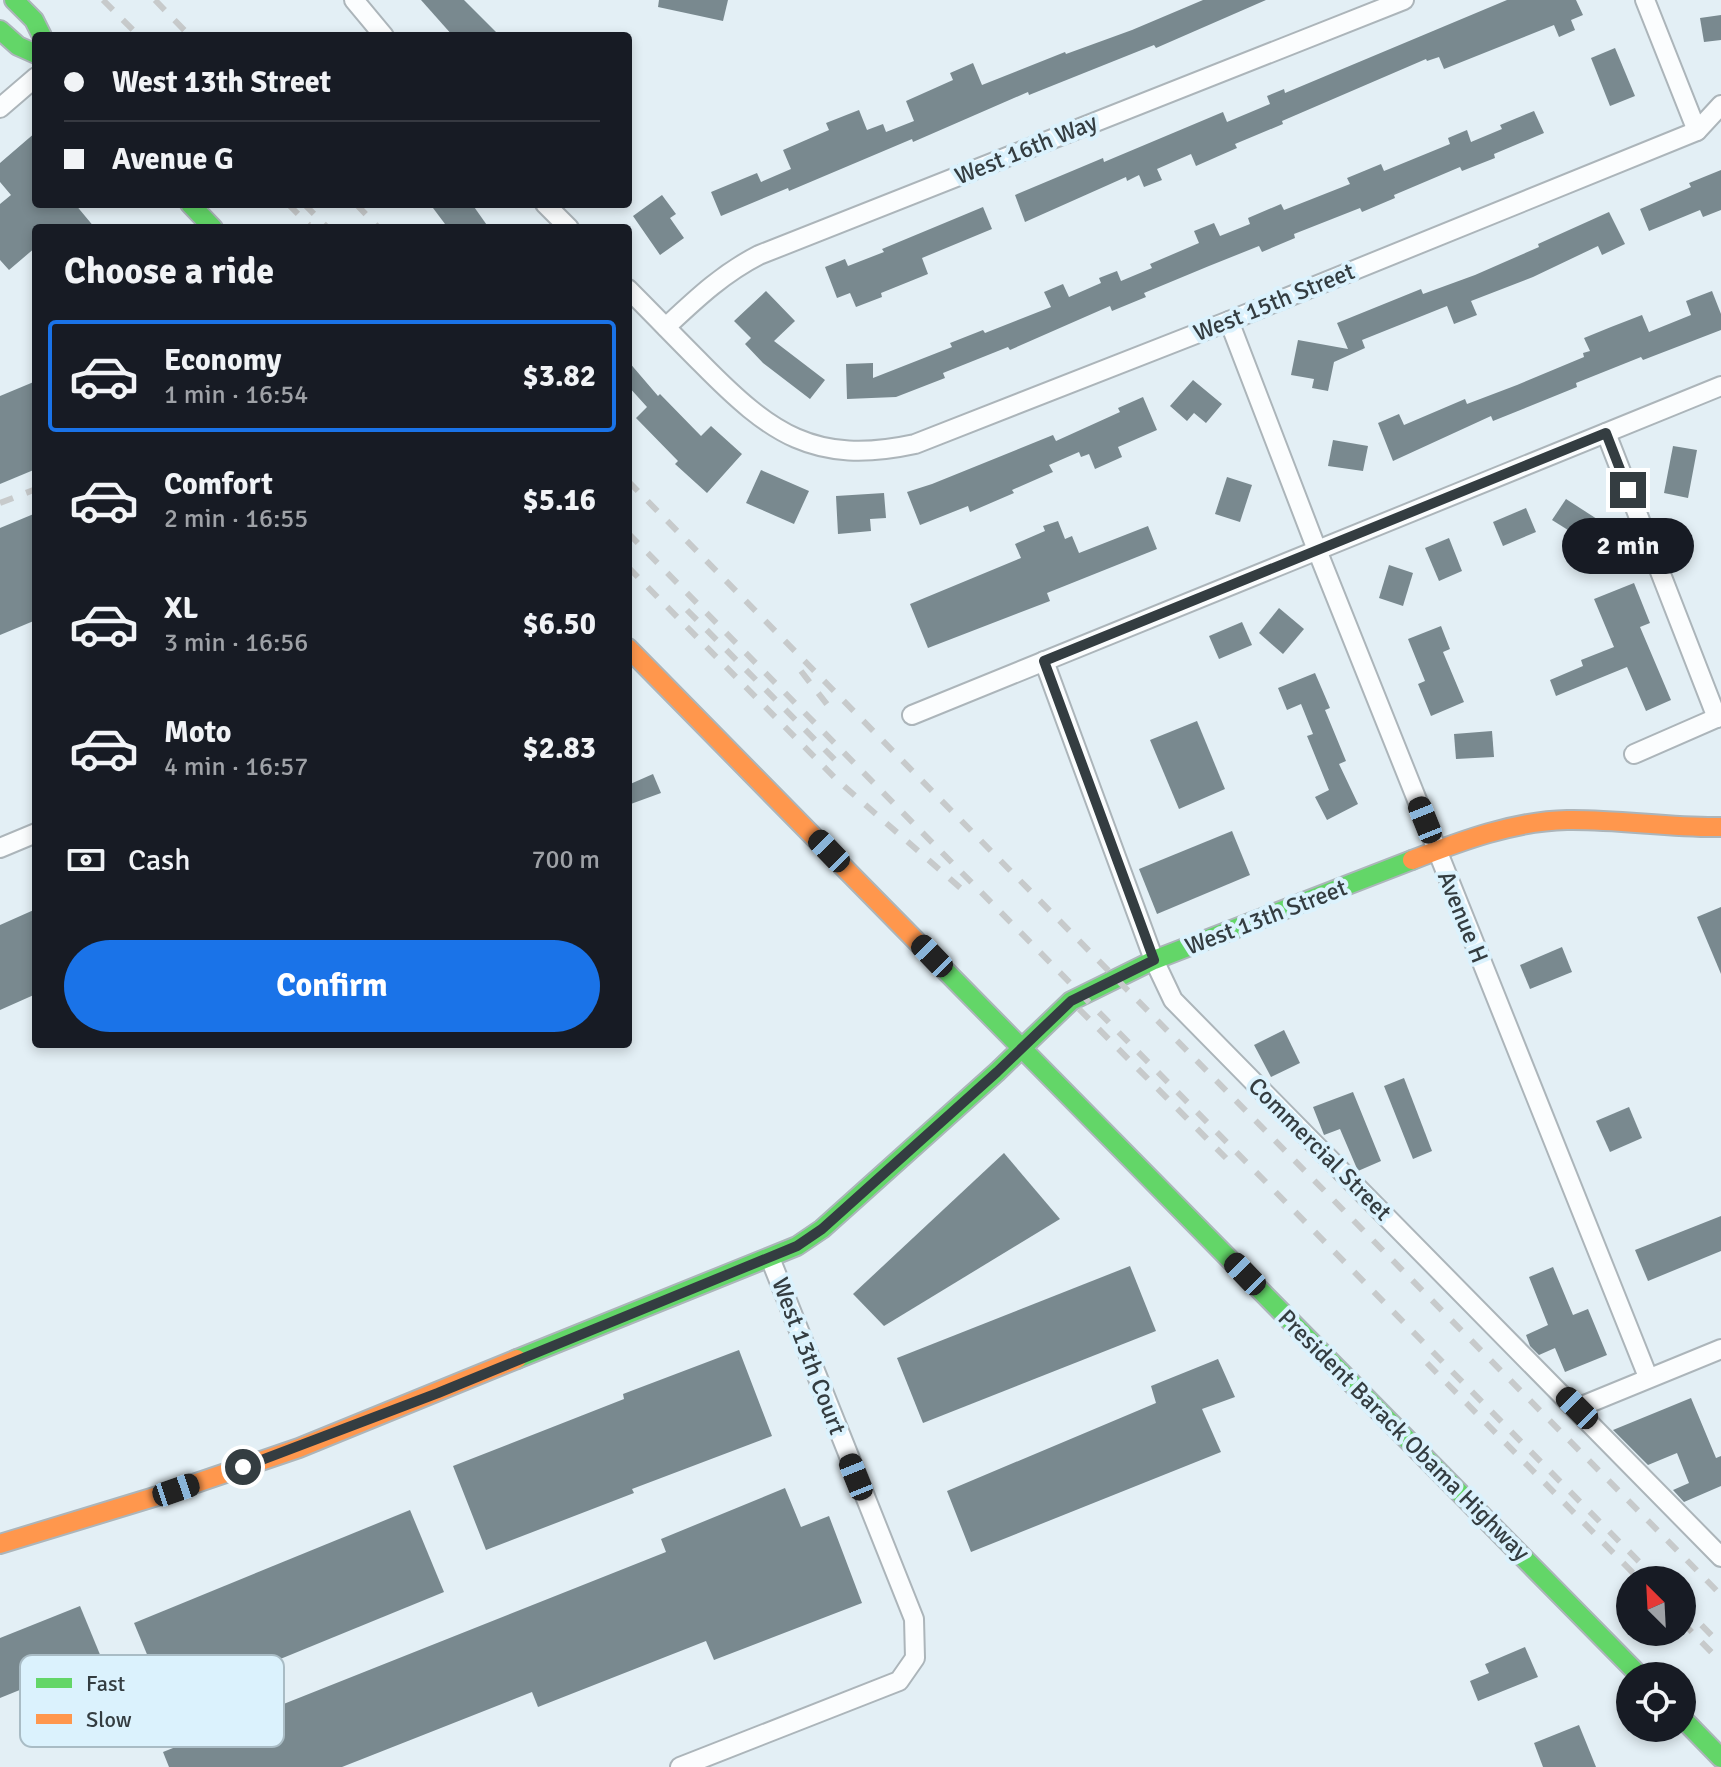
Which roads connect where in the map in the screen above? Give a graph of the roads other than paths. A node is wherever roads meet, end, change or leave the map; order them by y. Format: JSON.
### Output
{"nodes":[{"id":1,"x":14,"y":0,"type":"edge"},
{"id":2,"x":354,"y":0,"type":"edge"},
{"id":3,"x":1404,"y":0,"type":"edge"},
{"id":4,"x":1645,"y":0,"type":"edge"},
{"id":5,"x":0,"y":30,"type":"edge"},
{"id":6,"x":40,"y":32,"type":"edge"},
{"id":7,"x":381,"y":32,"type":"edge"},
{"id":8,"x":32,"y":52,"type":"edge"},
{"id":9,"x":32,"y":80,"type":"edge"},
{"id":10,"x":1721,"y":105,"type":"edge"},
{"id":11,"x":0,"y":108,"type":"edge"},
{"id":12,"x":1697,"y":131,"type":"junction"},
{"id":13,"x":194,"y":208,"type":"edge"},
{"id":14,"x":549,"y":208,"type":"edge"},
{"id":15,"x":209,"y":224,"type":"edge"},
{"id":16,"x":565,"y":224,"type":"edge"},
{"id":17,"x":632,"y":293,"type":"edge"},
{"id":18,"x":1229,"y":321,"type":"junction"},
{"id":19,"x":666,"y":327,"type":"junction"},
{"id":20,"x":1721,"y":386,"type":"edge"},
{"id":21,"x":1606,"y":433,"type":"junction"},
{"id":22,"x":1317,"y":550,"type":"junction"},
{"id":23,"x":632,"y":652,"type":"edge"},
{"id":24,"x":1044,"y":661,"type":"junction"},
{"id":25,"x":912,"y":715,"type":"dead end"},
{"id":26,"x":1719,"y":717,"type":"edge"},
{"id":27,"x":1634,"y":754,"type":"dead end"},
{"id":28,"x":1721,"y":827,"type":"edge"},
{"id":29,"x":32,"y":835,"type":"edge"},
{"id":30,"x":0,"y":848,"type":"edge"},
{"id":31,"x":1437,"y":850,"type":"junction"},
{"id":32,"x":1154,"y":960,"type":"junction"},
{"id":33,"x":1023,"y":1047,"type":"junction"},
{"id":34,"x":770,"y":1258,"type":"junction"},
{"id":35,"x":1721,"y":1349,"type":"edge"},
{"id":36,"x":1648,"y":1377,"type":"junction"},
{"id":37,"x":1577,"y":1408,"type":"junction"},
{"id":38,"x":0,"y":1544,"type":"edge"},
{"id":39,"x":1721,"y":1557,"type":"edge"},
{"id":40,"x":1626,"y":1662,"type":"edge"},
{"id":41,"x":1696,"y":1732,"type":"edge"},
{"id":42,"x":1721,"y":1758,"type":"edge"},
{"id":43,"x":680,"y":1767,"type":"edge"}],
"edges":[{"from":1,"to":6,"type":"street"},
{"from":2,"to":7,"type":"street"},
{"from":3,"to":19,"type":"street","name":"West 16th Way"},
{"from":4,"to":12,"type":"street"},
{"from":5,"to":8,"type":"street"},
{"from":9,"to":11,"type":"street"},
{"from":10,"to":12,"type":"street","name":"West 15th Street"},
{"from":12,"to":18,"type":"street","name":"West 15th Street"},
{"from":13,"to":15,"type":"street"},
{"from":14,"to":16,"type":"street"},
{"from":17,"to":19,"type":"street","name":"West 15th Street"},
{"from":18,"to":19,"type":"street","name":"West 15th Street"},
{"from":18,"to":22,"type":"street","name":"Avenue H"},
{"from":20,"to":21,"type":"street"},
{"from":21,"to":22,"type":"street"},
{"from":21,"to":26,"type":"street"},
{"from":22,"to":24,"type":"street"},
{"from":22,"to":31,"type":"street","name":"Avenue H"},
{"from":23,"to":33,"type":"street","name":"President Barack Obama Highway"},
{"from":24,"to":25,"type":"street"},
{"from":24,"to":32,"type":"street","name":"Commercial Street"},
{"from":26,"to":27,"type":"street"},
{"from":28,"to":31,"type":"street","name":"West 13th Street"},
{"from":29,"to":30,"type":"street"},
{"from":31,"to":32,"type":"street","name":"West 13th Street"},
{"from":31,"to":36,"type":"street","name":"Avenue H"},
{"from":32,"to":33,"type":"street","name":"West 13th Street"},
{"from":32,"to":37,"type":"street","name":"Commercial Street"},
{"from":33,"to":34,"type":"street","name":"West 13th Street"},
{"from":33,"to":40,"type":"street","name":"President Barack Obama Highway"},
{"from":34,"to":38,"type":"street","name":"West 13th Street"},
{"from":34,"to":43,"type":"street","name":"West 13th Court"},
{"from":35,"to":36,"type":"street"},
{"from":36,"to":37,"type":"street"},
{"from":37,"to":39,"type":"street","name":"Commercial Street"},
{"from":41,"to":42,"type":"street"}]}
